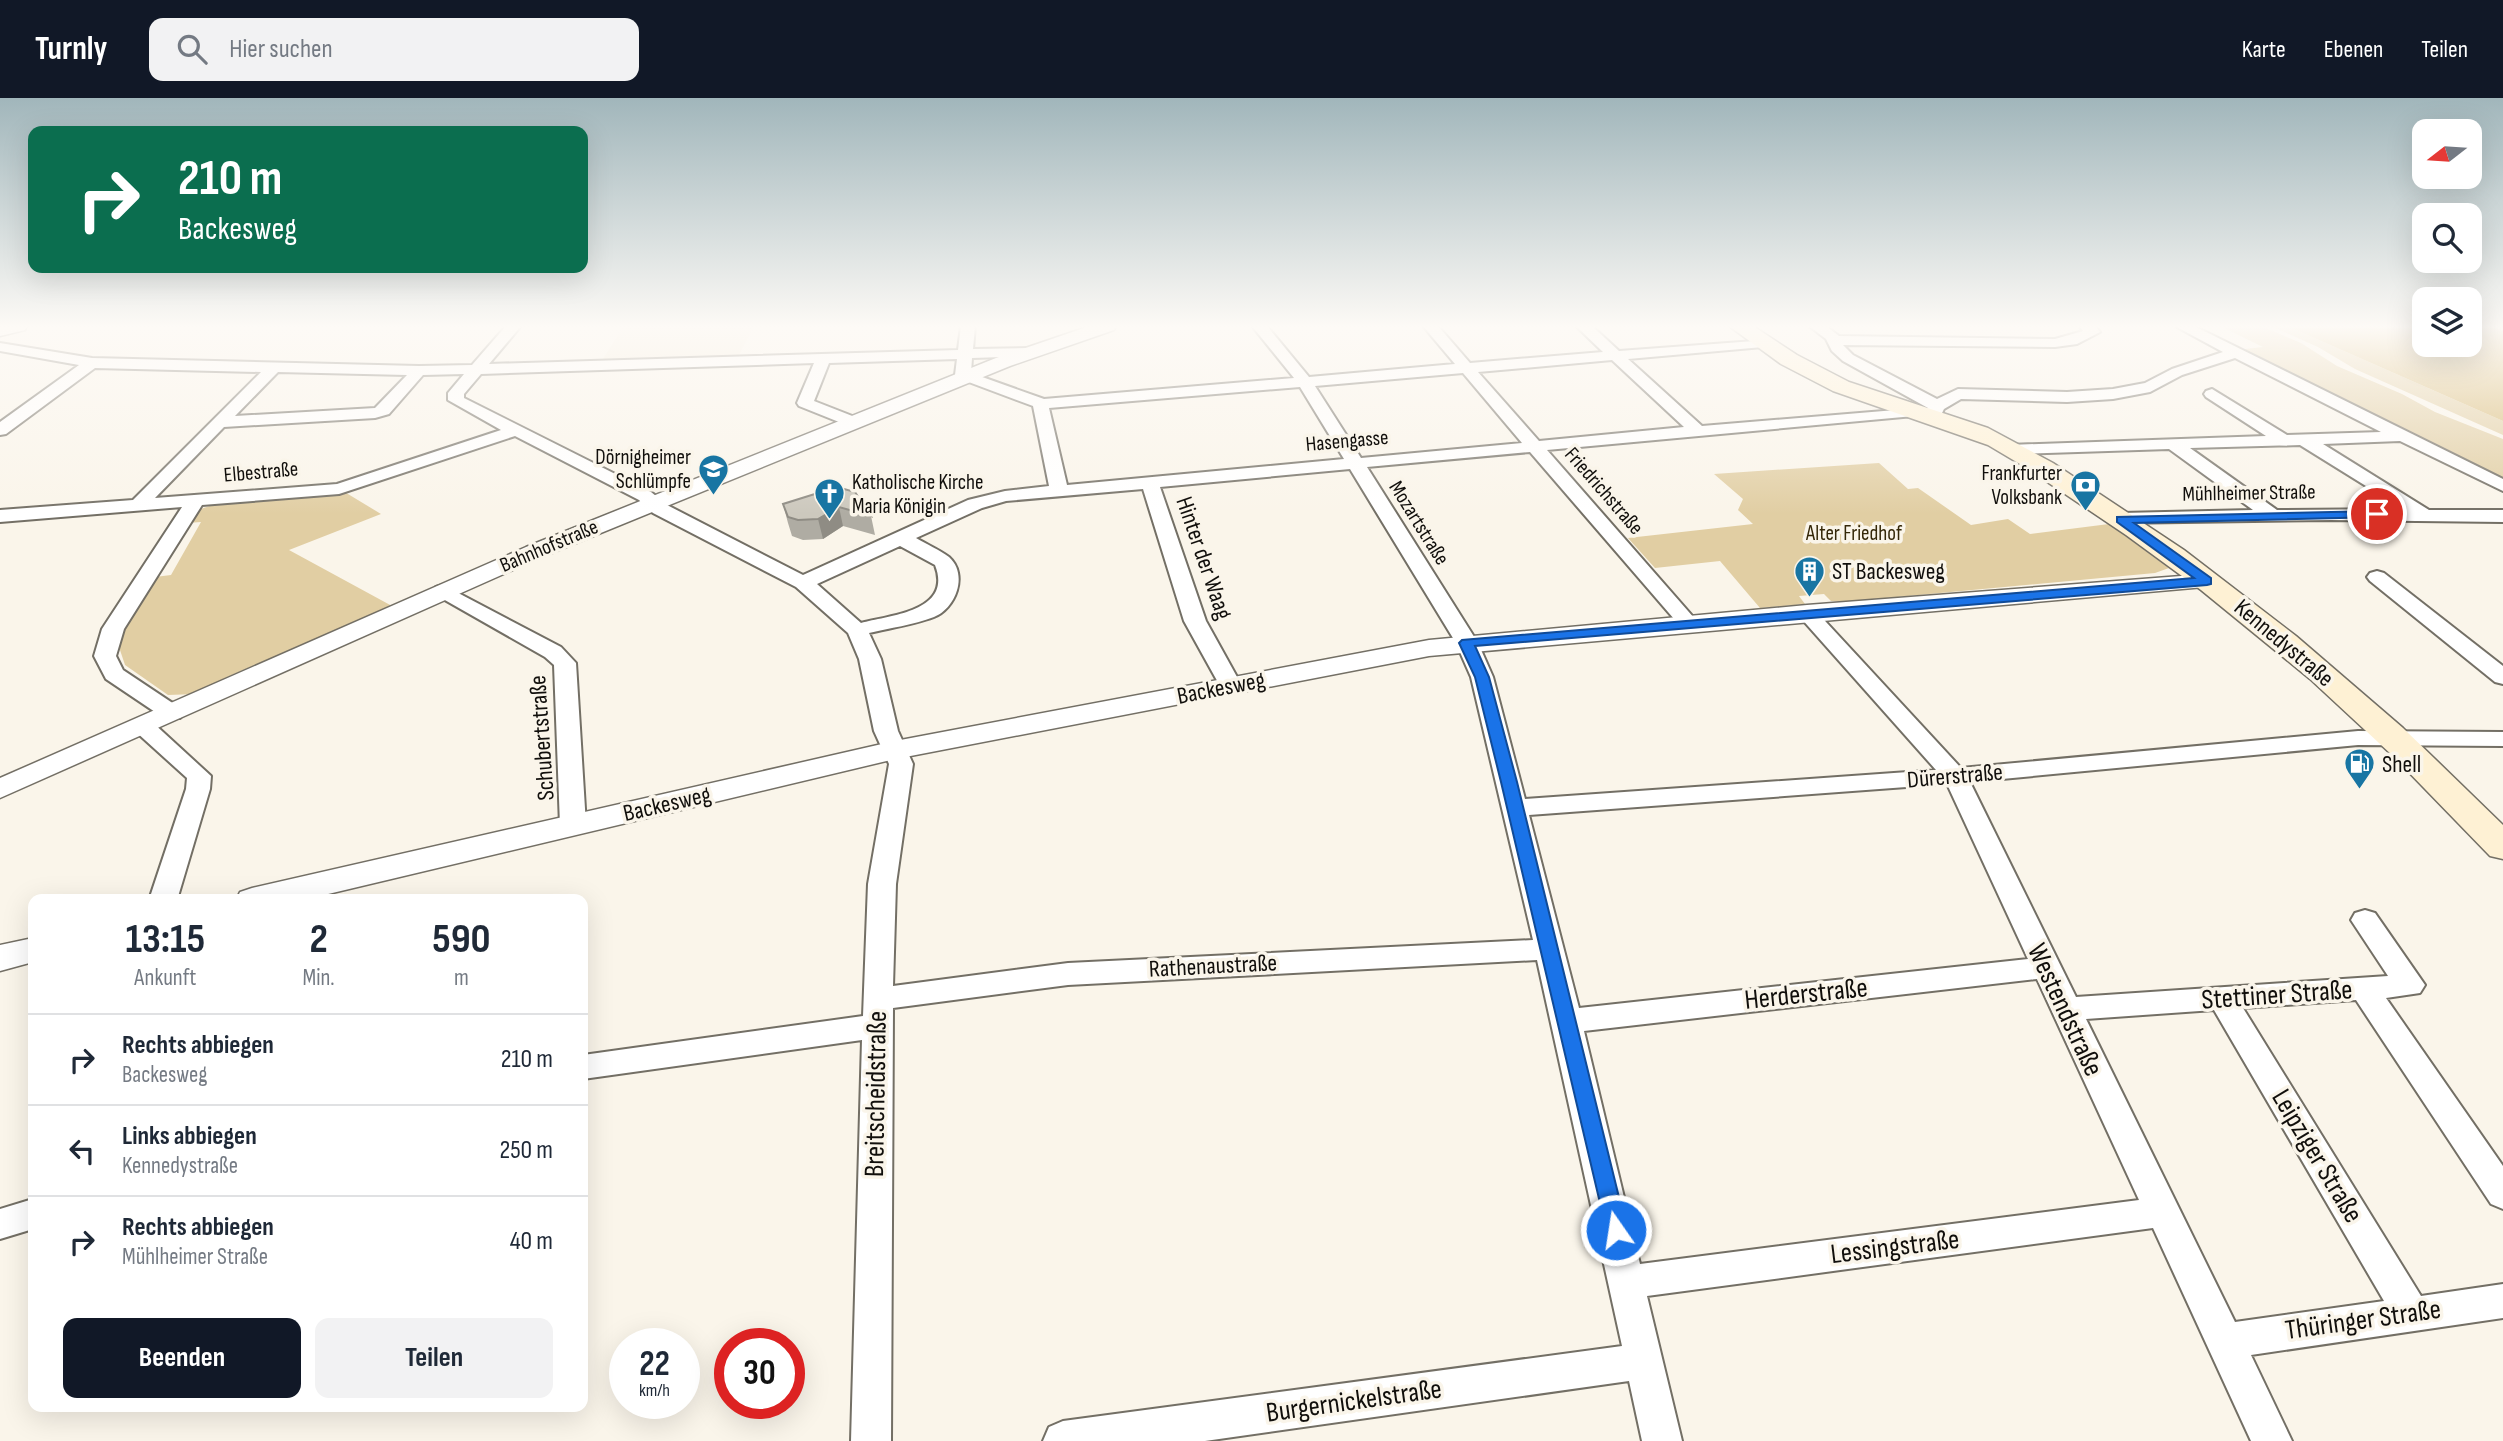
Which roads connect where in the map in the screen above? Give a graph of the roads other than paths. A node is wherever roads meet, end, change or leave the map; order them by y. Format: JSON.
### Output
{"nodes":[{"id":1,"x":57,"y":389,"type":"edge"},
{"id":2,"x":253,"y":389,"type":"edge"},
{"id":3,"x":403,"y":389,"type":"edge"},
{"id":4,"x":460,"y":389,"type":"edge"},
{"id":5,"x":811,"y":389,"type":"edge"},
{"id":6,"x":937,"y":389,"type":"edge"},
{"id":7,"x":998,"y":389,"type":"edge"},
{"id":8,"x":1225,"y":389,"type":"edge"},
{"id":9,"x":1309,"y":389,"type":"edge"},
{"id":10,"x":1485,"y":389,"type":"edge"},
{"id":11,"x":1652,"y":389,"type":"edge"},
{"id":12,"x":1855,"y":389,"type":"edge"},
{"id":13,"x":1894,"y":389,"type":"edge"},
{"id":14,"x":2142,"y":389,"type":"edge"},
{"id":15,"x":2308,"y":389,"type":"edge"},
{"id":16,"x":2212,"y":394,"type":"dead end"},
{"id":17,"x":1041,"y":404,"type":"junction"},
{"id":18,"x":1928,"y":411,"type":"junction"},
{"id":19,"x":220,"y":422,"type":"junction"},
{"id":20,"x":853,"y":423,"type":"junction"},
{"id":21,"x":0,"y":430,"type":"edge"},
{"id":22,"x":517,"y":430,"type":"junction"},
{"id":23,"x":1698,"y":431,"type":"junction"},
{"id":24,"x":2404,"y":436,"type":"junction"},
{"id":25,"x":2284,"y":440,"type":"junction"},
{"id":26,"x":2305,"y":440,"type":"junction"},
{"id":27,"x":2173,"y":444,"type":"junction"},
{"id":28,"x":1534,"y":446,"type":"junction"},
{"id":29,"x":2015,"y":450,"type":"junction"},
{"id":30,"x":1355,"y":464,"type":"junction"},
{"id":31,"x":1150,"y":482,"type":"junction"},
{"id":32,"x":2503,"y":486,"type":"edge"},
{"id":33,"x":1059,"y":491,"type":"junction"},
{"id":34,"x":195,"y":500,"type":"junction"},
{"id":35,"x":653,"y":503,"type":"junction"},
{"id":36,"x":139,"y":504,"type":"junction"},
{"id":37,"x":2272,"y":515,"type":"junction"},
{"id":38,"x":2424,"y":515,"type":"junction"},
{"id":39,"x":0,"y":516,"type":"edge"},
{"id":40,"x":2503,"y":516,"type":"edge"},
{"id":41,"x":2121,"y":519,"type":"junction"},
{"id":42,"x":900,"y":537,"type":"junction"},
{"id":43,"x":2377,"y":577,"type":"dead end"},
{"id":44,"x":2207,"y":581,"type":"junction"},
{"id":45,"x":803,"y":583,"type":"junction"},
{"id":46,"x":443,"y":591,"type":"junction"},
{"id":47,"x":1807,"y":613,"type":"junction"},
{"id":48,"x":1688,"y":623,"type":"junction"},
{"id":49,"x":856,"y":630,"type":"junction"},
{"id":50,"x":1466,"y":643,"type":"junction"},
{"id":51,"x":2503,"y":677,"type":"edge"},
{"id":52,"x":1231,"y":686,"type":"junction"},
{"id":53,"x":172,"y":713,"type":"junction"},
{"id":54,"x":143,"y":726,"type":"junction"},
{"id":55,"x":2394,"y":738,"type":"junction"},
{"id":56,"x":2503,"y":739,"type":"edge"},
{"id":57,"x":895,"y":750,"type":"junction"},
{"id":58,"x":1955,"y":776,"type":"junction"},
{"id":59,"x":0,"y":789,"type":"edge"},
{"id":60,"x":1516,"y":808,"type":"junction"},
{"id":61,"x":573,"y":825,"type":"junction"},
{"id":62,"x":2503,"y":847,"type":"edge"},
{"id":63,"x":165,"y":894,"type":"edge"},
{"id":64,"x":278,"y":894,"type":"edge"},
{"id":65,"x":2365,"y":920,"type":"dead end"},
{"id":66,"x":1549,"y":949,"type":"junction"},
{"id":67,"x":28,"y":951,"type":"edge"},
{"id":68,"x":0,"y":958,"type":"edge"},
{"id":69,"x":2045,"y":968,"type":"junction"},
{"id":70,"x":2364,"y":989,"type":"junction"},
{"id":71,"x":2223,"y":1000,"type":"junction"},
{"id":72,"x":2064,"y":1009,"type":"junction"},
{"id":73,"x":878,"y":1012,"type":"junction"},
{"id":74,"x":1567,"y":1021,"type":"junction"},
{"id":75,"x":588,"y":1066,"type":"edge"},
{"id":76,"x":2503,"y":1194,"type":"edge"},
{"id":77,"x":2161,"y":1212,"type":"junction"},
{"id":78,"x":28,"y":1216,"type":"edge"},
{"id":79,"x":0,"y":1224,"type":"edge"},
{"id":80,"x":1628,"y":1282,"type":"junction"},
{"id":81,"x":2503,"y":1301,"type":"edge"},
{"id":82,"x":2411,"y":1312,"type":"junction"},
{"id":83,"x":2224,"y":1341,"type":"junction"},
{"id":84,"x":1645,"y":1361,"type":"junction"},
{"id":85,"x":871,"y":1441,"type":"edge"},
{"id":86,"x":1063,"y":1441,"type":"edge"},
{"id":87,"x":1662,"y":1441,"type":"edge"},
{"id":88,"x":2272,"y":1441,"type":"edge"}],
"edges":[{"from":1,"to":21,"type":"street"},
{"from":2,"to":19,"type":"street"},
{"from":3,"to":19,"type":"street"},
{"from":4,"to":22,"type":"street"},
{"from":5,"to":20,"type":"street"},
{"from":6,"to":20,"type":"street","name":"Bahnhofstraße"},
{"from":7,"to":17,"type":"street"},
{"from":8,"to":17,"type":"street"},
{"from":9,"to":30,"type":"street","name":"Mozartstraße"},
{"from":10,"to":28,"type":"street","name":"Friedrichstraße"},
{"from":11,"to":23,"type":"street"},
{"from":12,"to":18,"type":"main road","name":"Kennedystraße"},
{"from":13,"to":18,"type":"street"},
{"from":14,"to":18,"type":"street","name":"Hasengasse"},
{"from":15,"to":24,"type":"street"},
{"from":16,"to":25,"type":"street"},
{"from":17,"to":33,"type":"street"},
{"from":18,"to":23,"type":"street","name":"Hasengasse"},
{"from":18,"to":29,"type":"main road","name":"Kennedystraße"},
{"from":19,"to":36,"type":"street"},
{"from":20,"to":35,"type":"street","name":"Bahnhofstraße"},
{"from":22,"to":34,"type":"street","name":"Elbestraße"},
{"from":22,"to":35,"type":"street"},
{"from":23,"to":28,"type":"street","name":"Hasengasse"},
{"from":24,"to":26,"type":"street"},
{"from":24,"to":32,"type":"street"},
{"from":25,"to":26,"type":"street"},
{"from":25,"to":27,"type":"street"},
{"from":26,"to":38,"type":"street"},
{"from":27,"to":29,"type":"street"},
{"from":27,"to":37,"type":"street"},
{"from":28,"to":30,"type":"street","name":"Hasengasse"},
{"from":28,"to":48,"type":"street","name":"Friedrichstraße"},
{"from":29,"to":41,"type":"main road","name":"Kennedystraße"},
{"from":30,"to":31,"type":"street","name":"Hasengasse"},
{"from":30,"to":50,"type":"street","name":"Mozartstraße"},
{"from":31,"to":33,"type":"street","name":"Hasengasse"},
{"from":31,"to":52,"type":"street","name":"Hinter der Waag"},
{"from":33,"to":42,"type":"street","name":"Hasengasse"},
{"from":34,"to":36,"type":"street","name":"Elbestraße"},
{"from":34,"to":53,"type":"street"},
{"from":35,"to":45,"type":"street"},
{"from":35,"to":46,"type":"street","name":"Bahnhofstraße"},
{"from":36,"to":39,"type":"street","name":"Elbestraße"},
{"from":37,"to":38,"type":"street","name":"Mühlheimer Straße"},
{"from":37,"to":41,"type":"street","name":"Mühlheimer Straße"},
{"from":38,"to":40,"type":"street","name":"Mühlheimer Straße"},
{"from":41,"to":44,"type":"main road","name":"Kennedystraße"},
{"from":42,"to":45,"type":"street","name":"Hasengasse"},
{"from":42,"to":49,"type":"street"},
{"from":43,"to":51,"type":"street"},
{"from":44,"to":47,"type":"street","name":"Backesweg"},
{"from":44,"to":55,"type":"main road","name":"Kennedystraße"},
{"from":45,"to":49,"type":"street"},
{"from":46,"to":53,"type":"street","name":"Bahnhofstraße"},
{"from":46,"to":61,"type":"street","name":"Schubertstraße"},
{"from":47,"to":48,"type":"street","name":"Backesweg"},
{"from":47,"to":58,"type":"street","name":"Westendstraße"},
{"from":48,"to":50,"type":"street","name":"Backesweg"},
{"from":49,"to":57,"type":"street","name":"Breitscheidstraße"},
{"from":50,"to":52,"type":"street","name":"Backesweg"},
{"from":50,"to":60,"type":"street","name":"Mozartstraße"},
{"from":52,"to":57,"type":"street","name":"Backesweg"},
{"from":53,"to":54,"type":"street","name":"Bahnhofstraße"},
{"from":54,"to":59,"type":"street","name":"Bahnhofstraße"},
{"from":54,"to":63,"type":"street"},
{"from":55,"to":56,"type":"street","name":"Dürerstraße"},
{"from":55,"to":58,"type":"street","name":"Dürerstraße"},
{"from":55,"to":62,"type":"main road","name":"Kennedystraße"},
{"from":57,"to":61,"type":"street","name":"Backesweg"},
{"from":57,"to":73,"type":"street","name":"Breitscheidstraße"},
{"from":58,"to":60,"type":"street","name":"Dürerstraße"},
{"from":58,"to":69,"type":"street","name":"Westendstraße"},
{"from":60,"to":66,"type":"street","name":"Mozartstraße"},
{"from":61,"to":64,"type":"street","name":"Backesweg"},
{"from":65,"to":70,"type":"street","name":"Stettiner Straße"},
{"from":66,"to":73,"type":"street","name":"Rathenaustraße"},
{"from":66,"to":74,"type":"street","name":"Mozartstraße"},
{"from":67,"to":68,"type":"street"},
{"from":69,"to":72,"type":"street","name":"Westendstraße"},
{"from":69,"to":74,"type":"street","name":"Herderstraße"},
{"from":70,"to":71,"type":"street","name":"Stettiner Straße"},
{"from":70,"to":76,"type":"street"},
{"from":71,"to":72,"type":"street","name":"Stettiner Straße"},
{"from":71,"to":82,"type":"street","name":"Leipziger Straße"},
{"from":72,"to":77,"type":"street","name":"Westendstraße"},
{"from":73,"to":75,"type":"street","name":"Rathenaustraße"},
{"from":73,"to":85,"type":"street","name":"Breitscheidstraße"},
{"from":74,"to":80,"type":"street","name":"Mozartstraße"},
{"from":77,"to":80,"type":"street","name":"Lessingstraße"},
{"from":77,"to":83,"type":"street","name":"Westendstraße"},
{"from":78,"to":79,"type":"street"},
{"from":80,"to":84,"type":"street","name":"Mozartstraße"},
{"from":81,"to":82,"type":"street","name":"Thüringer Straße"},
{"from":82,"to":83,"type":"street","name":"Thüringer Straße"},
{"from":83,"to":88,"type":"street","name":"Westendstraße"},
{"from":84,"to":86,"type":"street","name":"Burgernickelstraße"},
{"from":84,"to":87,"type":"street","name":"Mozartstraße"}]}
